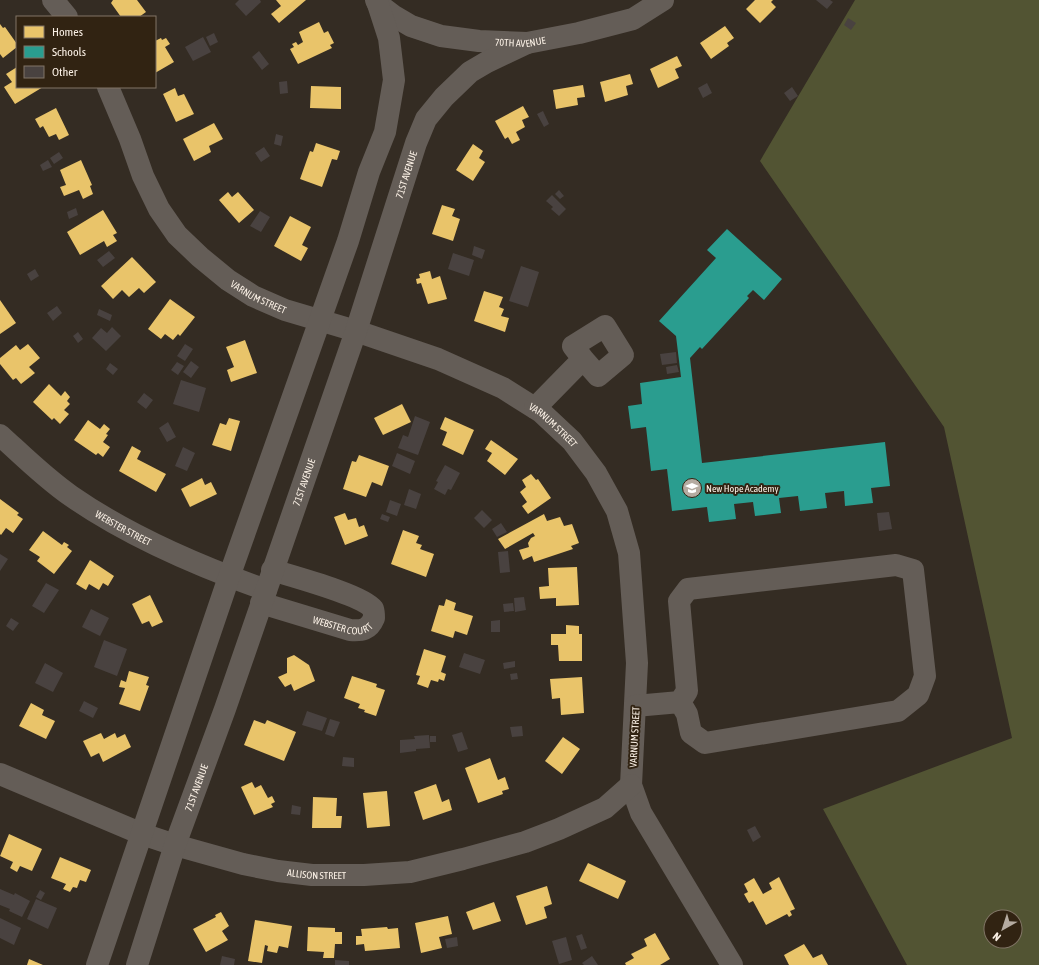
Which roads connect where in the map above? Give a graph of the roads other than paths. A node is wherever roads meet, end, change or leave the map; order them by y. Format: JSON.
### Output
{"nodes":[{"id":1,"x":53,"y":0,"type":"edge"},
{"id":2,"x":663,"y":0,"type":"edge"},
{"id":3,"x":377,"y":2,"type":"edge"},
{"id":4,"x":66,"y":16,"type":"edge"},
{"id":5,"x":527,"y":43,"type":"junction"},
{"id":6,"x":108,"y":88,"type":"edge"},
{"id":7,"x":385,"y":132,"type":"junction"},
{"id":8,"x":416,"y":143,"type":"junction"},
{"id":9,"x":320,"y":321,"type":"junction"},
{"id":10,"x":356,"y":331,"type":"junction"},
{"id":11,"x":583,"y":359,"type":"dead end"},
{"id":12,"x":535,"y":408,"type":"junction"},
{"id":13,"x":0,"y":435,"type":"edge"},
{"id":14,"x":229,"y":577,"type":"junction"},
{"id":15,"x":266,"y":588,"type":"junction"},
{"id":16,"x":680,"y":702,"type":"junction"},
{"id":17,"x":635,"y":706,"type":"junction"},
{"id":18,"x":0,"y":774,"type":"edge"},
{"id":19,"x":631,"y":785,"type":"junction"},
{"id":20,"x":142,"y":834,"type":"junction"},
{"id":21,"x":175,"y":844,"type":"junction"},
{"id":22,"x":97,"y":965,"type":"edge"},
{"id":23,"x":137,"y":965,"type":"edge"},
{"id":24,"x":732,"y":965,"type":"edge"}],
"edges":[{"from":1,"to":4,"type":"street"},
{"from":2,"to":5,"type":"street","name":"70TH AVENUE"},
{"from":3,"to":5,"type":"street","name":"70TH AVENUE"},
{"from":3,"to":7,"type":"street"},
{"from":5,"to":8,"type":"street","name":"71ST AVENUE"},
{"from":6,"to":9,"type":"street","name":"VARNUM STREET"},
{"from":7,"to":8,"type":"street"},
{"from":7,"to":9,"type":"street"},
{"from":8,"to":10,"type":"street","name":"71ST AVENUE"},
{"from":9,"to":10,"type":"street","name":"VARNUM STREET"},
{"from":9,"to":14,"type":"street"},
{"from":10,"to":12,"type":"street","name":"VARNUM STREET"},
{"from":10,"to":15,"type":"street","name":"71ST AVENUE"},
{"from":11,"to":12,"type":"street"},
{"from":12,"to":17,"type":"street","name":"VARNUM STREET"},
{"from":13,"to":14,"type":"street","name":"WEBSTER STREET"},
{"from":14,"to":15,"type":"street","name":"WEBSTER STREET"},
{"from":14,"to":20,"type":"street"},
{"from":15,"to":21,"type":"street","name":"71ST AVENUE"},
{"from":16,"to":16,"type":"street"},
{"from":16,"to":17,"type":"street"},
{"from":17,"to":19,"type":"street","name":"VARNUM STREET"},
{"from":18,"to":20,"type":"street","name":"ALLISON STREET"},
{"from":19,"to":21,"type":"street","name":"ALLISON STREET"},
{"from":19,"to":24,"type":"street","name":"VARNUM STREET"},
{"from":20,"to":21,"type":"street","name":"ALLISON STREET"},
{"from":20,"to":22,"type":"street"},
{"from":21,"to":23,"type":"street","name":"71ST AVENUE"}]}
